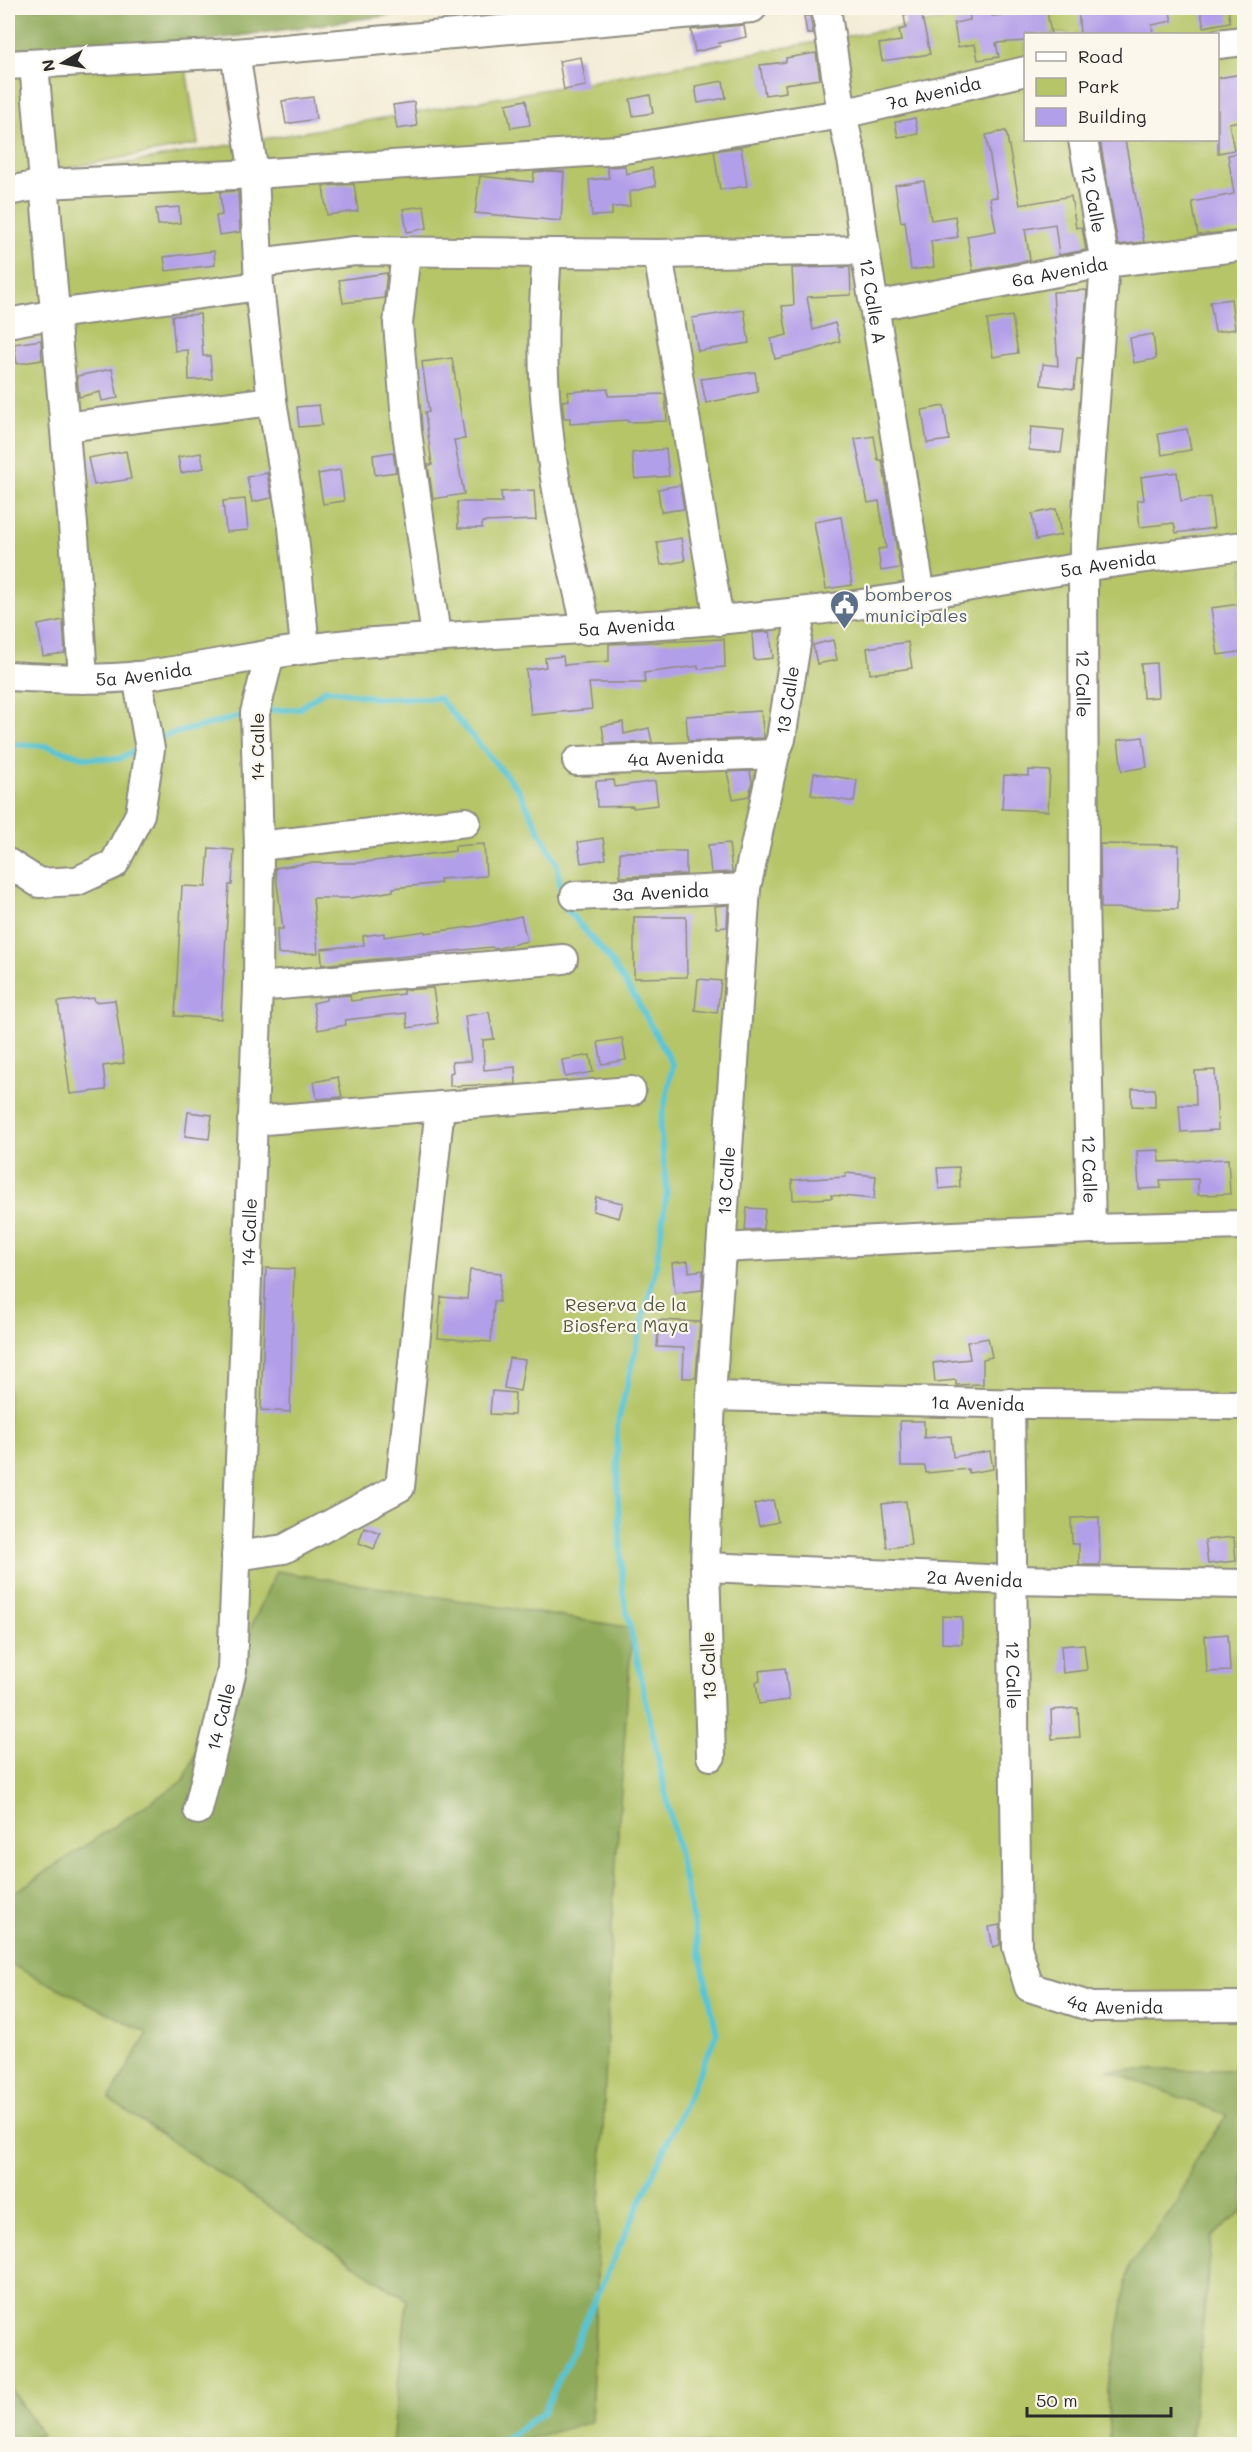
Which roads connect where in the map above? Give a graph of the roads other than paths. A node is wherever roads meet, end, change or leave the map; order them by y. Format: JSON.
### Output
{"nodes":[{"id":1,"x":752,"y":8,"type":"edge"},
{"id":2,"x":826,"y":8,"type":"edge"},
{"id":3,"x":1245,"y":41,"type":"edge"},
{"id":4,"x":1219,"y":44,"type":"edge"},
{"id":5,"x":235,"y":53,"type":"junction"},
{"id":6,"x":21,"y":65,"type":"edge"},
{"id":7,"x":1024,"y":71,"type":"edge"},
{"id":8,"x":842,"y":114,"type":"junction"},
{"id":9,"x":1083,"y":141,"type":"edge"},
{"id":10,"x":254,"y":174,"type":"junction"},
{"id":11,"x":45,"y":184,"type":"junction"},
{"id":12,"x":8,"y":191,"type":"edge"},
{"id":13,"x":1245,"y":246,"type":"edge"},
{"id":14,"x":865,"y":250,"type":"junction"},
{"id":15,"x":406,"y":252,"type":"junction"},
{"id":16,"x":547,"y":253,"type":"junction"},
{"id":17,"x":658,"y":254,"type":"junction"},
{"id":18,"x":1105,"y":263,"type":"junction"},
{"id":19,"x":259,"y":274,"type":"junction"},
{"id":20,"x":875,"y":306,"type":"junction"},
{"id":21,"x":56,"y":314,"type":"junction"},
{"id":22,"x":8,"y":323,"type":"edge"},
{"id":23,"x":272,"y":401,"type":"junction"},
{"id":24,"x":65,"y":427,"type":"junction"},
{"id":25,"x":1245,"y":546,"type":"edge"},
{"id":26,"x":1083,"y":567,"type":"junction"},
{"id":27,"x":921,"y":596,"type":"junction"},
{"id":28,"x":801,"y":612,"type":"junction"},
{"id":29,"x":719,"y":621,"type":"junction"},
{"id":30,"x":587,"y":630,"type":"junction"},
{"id":31,"x":436,"y":636,"type":"junction"},
{"id":32,"x":305,"y":648,"type":"junction"},
{"id":33,"x":270,"y":654,"type":"junction"},
{"id":34,"x":8,"y":676,"type":"edge"},
{"id":35,"x":137,"y":676,"type":"junction"},
{"id":36,"x":82,"y":679,"type":"junction"},
{"id":37,"x":775,"y":754,"type":"junction"},
{"id":38,"x":577,"y":761,"type":"dead end"},
{"id":39,"x":466,"y":822,"type":"dead end"},
{"id":40,"x":259,"y":846,"type":"junction"},
{"id":41,"x":8,"y":863,"type":"edge"},
{"id":42,"x":746,"y":888,"type":"junction"},
{"id":43,"x":575,"y":896,"type":"dead end"},
{"id":44,"x":563,"y":959,"type":"dead end"},
{"id":45,"x":258,"y":987,"type":"junction"},
{"id":46,"x":631,"y":1091,"type":"dead end"},
{"id":47,"x":440,"y":1106,"type":"junction"},
{"id":48,"x":252,"y":1121,"type":"junction"},
{"id":49,"x":1245,"y":1225,"type":"edge"},
{"id":50,"x":1091,"y":1229,"type":"junction"},
{"id":51,"x":721,"y":1248,"type":"junction"},
{"id":52,"x":711,"y":1396,"type":"junction"},
{"id":53,"x":1010,"y":1403,"type":"junction"},
{"id":54,"x":1245,"y":1405,"type":"edge"},
{"id":55,"x":236,"y":1556,"type":"junction"},
{"id":56,"x":705,"y":1567,"type":"junction"},
{"id":57,"x":1011,"y":1580,"type":"junction"},
{"id":58,"x":1245,"y":1584,"type":"edge"},
{"id":59,"x":711,"y":1756,"type":"dead end"},
{"id":60,"x":198,"y":1810,"type":"dead end"},
{"id":61,"x":1017,"y":1947,"type":"joint"},
{"id":62,"x":1245,"y":2006,"type":"edge"}],
"edges":[{"from":1,"to":5,"type":"street"},
{"from":2,"to":8,"type":"street","name":"12 Calle A"},
{"from":3,"to":4,"type":"street"},
{"from":5,"to":6,"type":"street"},
{"from":5,"to":10,"type":"street"},
{"from":6,"to":11,"type":"street"},
{"from":7,"to":8,"type":"street","name":"7a Avenida"},
{"from":8,"to":10,"type":"street","name":"7a Avenida"},
{"from":8,"to":14,"type":"street","name":"12 Calle A"},
{"from":9,"to":18,"type":"street","name":"12 Calle"},
{"from":10,"to":11,"type":"street","name":"7a Avenida"},
{"from":10,"to":19,"type":"street"},
{"from":11,"to":12,"type":"street","name":"7a Avenida"},
{"from":11,"to":21,"type":"street"},
{"from":13,"to":18,"type":"street","name":"6a Avenida"},
{"from":14,"to":17,"type":"street"},
{"from":14,"to":20,"type":"street","name":"12 Calle A"},
{"from":15,"to":16,"type":"street"},
{"from":15,"to":19,"type":"street"},
{"from":15,"to":31,"type":"street"},
{"from":16,"to":17,"type":"street"},
{"from":16,"to":30,"type":"street"},
{"from":17,"to":29,"type":"street"},
{"from":18,"to":20,"type":"street","name":"6a Avenida"},
{"from":18,"to":26,"type":"street","name":"12 Calle"},
{"from":19,"to":21,"type":"street"},
{"from":19,"to":23,"type":"street"},
{"from":20,"to":27,"type":"street","name":"12 Calle A"},
{"from":21,"to":22,"type":"street"},
{"from":21,"to":24,"type":"street"},
{"from":23,"to":24,"type":"street"},
{"from":23,"to":32,"type":"street"},
{"from":24,"to":36,"type":"street"},
{"from":25,"to":26,"type":"street","name":"5a Avenida"},
{"from":26,"to":27,"type":"street","name":"5a Avenida"},
{"from":26,"to":50,"type":"street","name":"12 Calle"},
{"from":27,"to":28,"type":"street","name":"5a Avenida"},
{"from":28,"to":29,"type":"street","name":"5a Avenida"},
{"from":28,"to":37,"type":"street","name":"13 Calle"},
{"from":29,"to":30,"type":"street","name":"5a Avenida"},
{"from":30,"to":31,"type":"street","name":"5a Avenida"},
{"from":31,"to":32,"type":"street","name":"5a Avenida"},
{"from":32,"to":33,"type":"street","name":"5a Avenida"},
{"from":33,"to":35,"type":"street","name":"5a Avenida"},
{"from":33,"to":40,"type":"street","name":"14 Calle"},
{"from":34,"to":36,"type":"street","name":"5a Avenida"},
{"from":35,"to":36,"type":"street","name":"5a Avenida"},
{"from":35,"to":41,"type":"street"},
{"from":37,"to":38,"type":"street","name":"4a Avenida"},
{"from":37,"to":42,"type":"street","name":"13 Calle"},
{"from":39,"to":40,"type":"street"},
{"from":40,"to":45,"type":"street","name":"14 Calle"},
{"from":42,"to":43,"type":"street","name":"3a Avenida"},
{"from":42,"to":51,"type":"street","name":"13 Calle"},
{"from":44,"to":45,"type":"street"},
{"from":45,"to":48,"type":"street","name":"14 Calle"},
{"from":46,"to":47,"type":"street"},
{"from":47,"to":48,"type":"street"},
{"from":47,"to":55,"type":"street"},
{"from":48,"to":55,"type":"street","name":"14 Calle"},
{"from":49,"to":50,"type":"street"},
{"from":50,"to":51,"type":"street"},
{"from":51,"to":52,"type":"street","name":"13 Calle"},
{"from":52,"to":53,"type":"street","name":"1a Avenida"},
{"from":52,"to":56,"type":"street","name":"13 Calle"},
{"from":53,"to":54,"type":"street","name":"1a Avenida"},
{"from":53,"to":57,"type":"street","name":"12 Calle"},
{"from":55,"to":60,"type":"street","name":"14 Calle"},
{"from":56,"to":57,"type":"street","name":"2a Avenida"},
{"from":56,"to":59,"type":"street","name":"13 Calle"},
{"from":57,"to":58,"type":"street","name":"2a Avenida"},
{"from":57,"to":61,"type":"street","name":"12 Calle"},
{"from":61,"to":62,"type":"street","name":"4a Avenida"}]}
